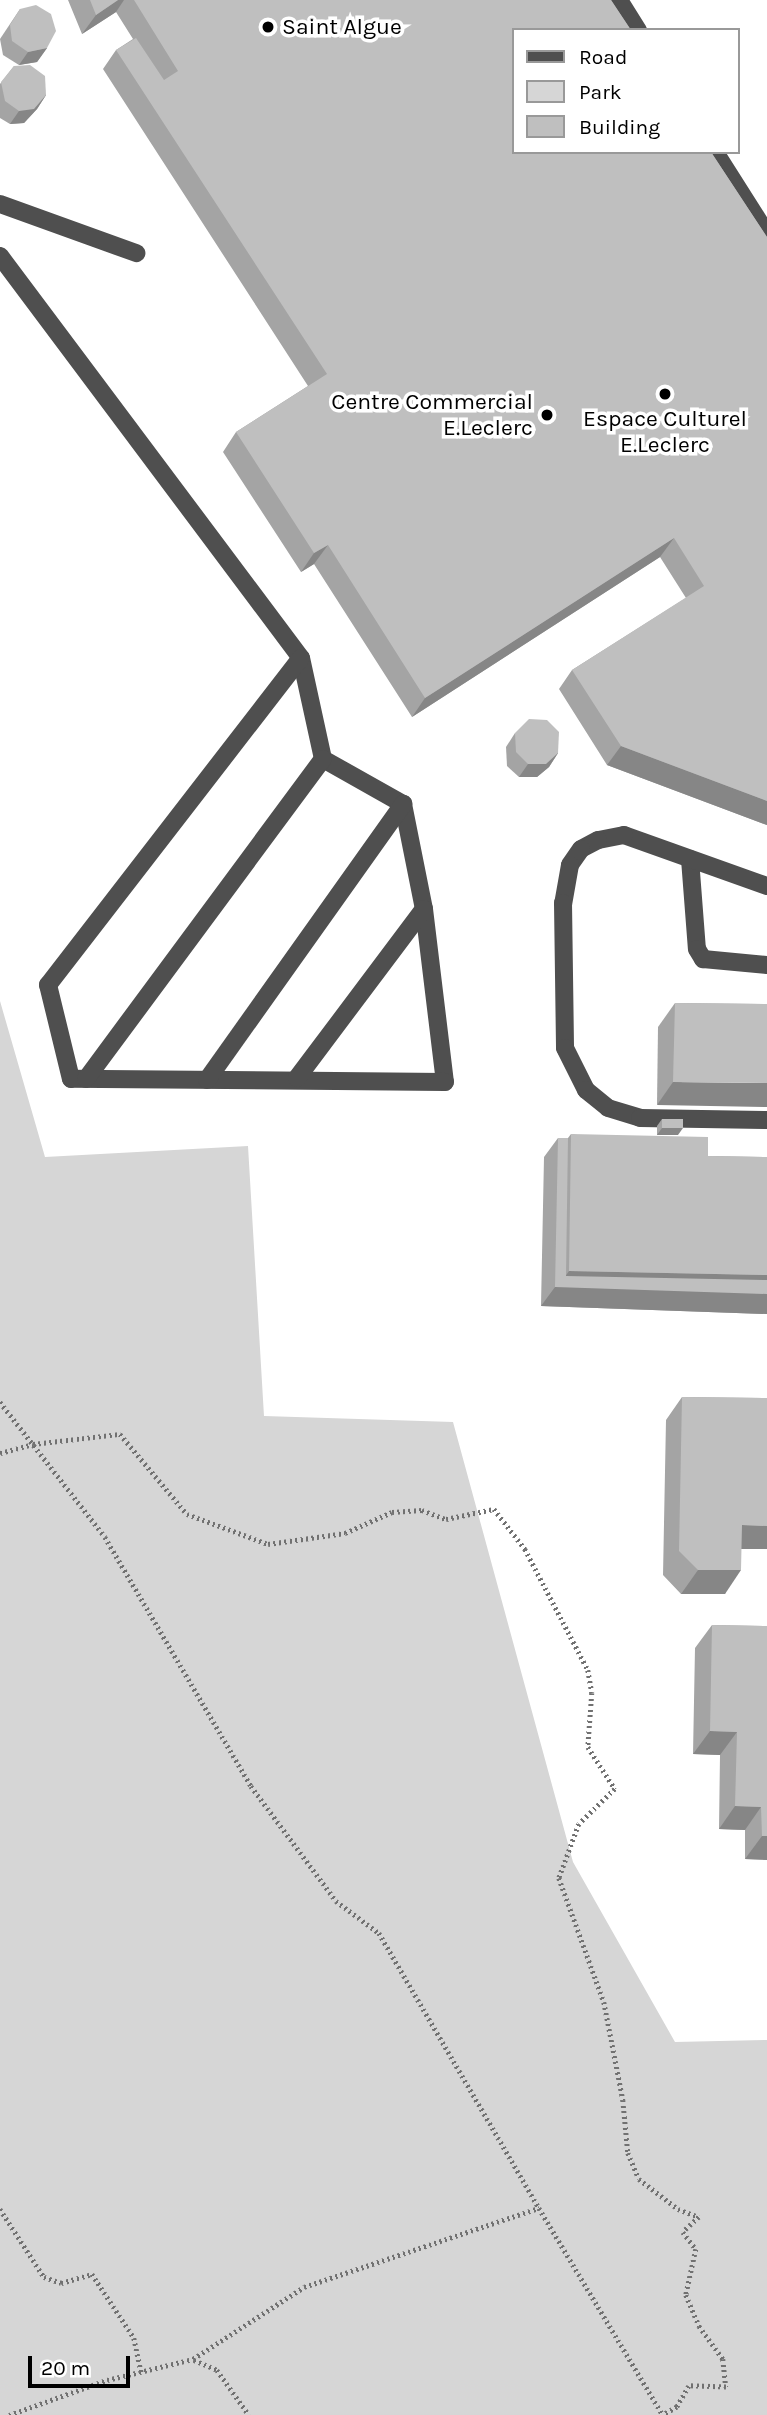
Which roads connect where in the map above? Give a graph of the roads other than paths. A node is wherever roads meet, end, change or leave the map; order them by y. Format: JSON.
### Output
{"nodes":[{"id":1,"x":619,"y":0,"type":"edge"},
{"id":2,"x":637,"y":28,"type":"edge"},
{"id":3,"x":716,"y":154,"type":"edge"},
{"id":4,"x":0,"y":204,"type":"edge"},
{"id":5,"x":767,"y":234,"type":"edge"},
{"id":6,"x":136,"y":253,"type":"dead end"},
{"id":7,"x":0,"y":256,"type":"edge"},
{"id":8,"x":301,"y":658,"type":"junction"},
{"id":9,"x":323,"y":759,"type":"junction"},
{"id":10,"x":403,"y":804,"type":"junction"},
{"id":11,"x":690,"y":859,"type":"junction"},
{"id":12,"x":767,"y":886,"type":"edge"},
{"id":13,"x":424,"y":909,"type":"junction"},
{"id":14,"x":767,"y":965,"type":"edge"},
{"id":15,"x":297,"y":1078,"type":"junction"},
{"id":16,"x":86,"y":1079,"type":"junction"},
{"id":17,"x":207,"y":1080,"type":"junction"},
{"id":18,"x":767,"y":1120,"type":"edge"}],
"edges":[{"from":1,"to":2,"type":"lane"},
{"from":3,"to":5,"type":"lane"},
{"from":4,"to":6,"type":"lane"},
{"from":7,"to":8,"type":"lane"},
{"from":8,"to":9,"type":"lane"},
{"from":8,"to":16,"type":"lane"},
{"from":9,"to":10,"type":"lane"},
{"from":9,"to":16,"type":"lane"},
{"from":10,"to":13,"type":"lane"},
{"from":10,"to":17,"type":"lane"},
{"from":11,"to":12,"type":"lane"},
{"from":11,"to":14,"type":"lane"},
{"from":11,"to":18,"type":"lane"},
{"from":13,"to":15,"type":"lane"},
{"from":13,"to":15,"type":"lane"},
{"from":15,"to":17,"type":"lane"},
{"from":16,"to":17,"type":"lane"}]}
